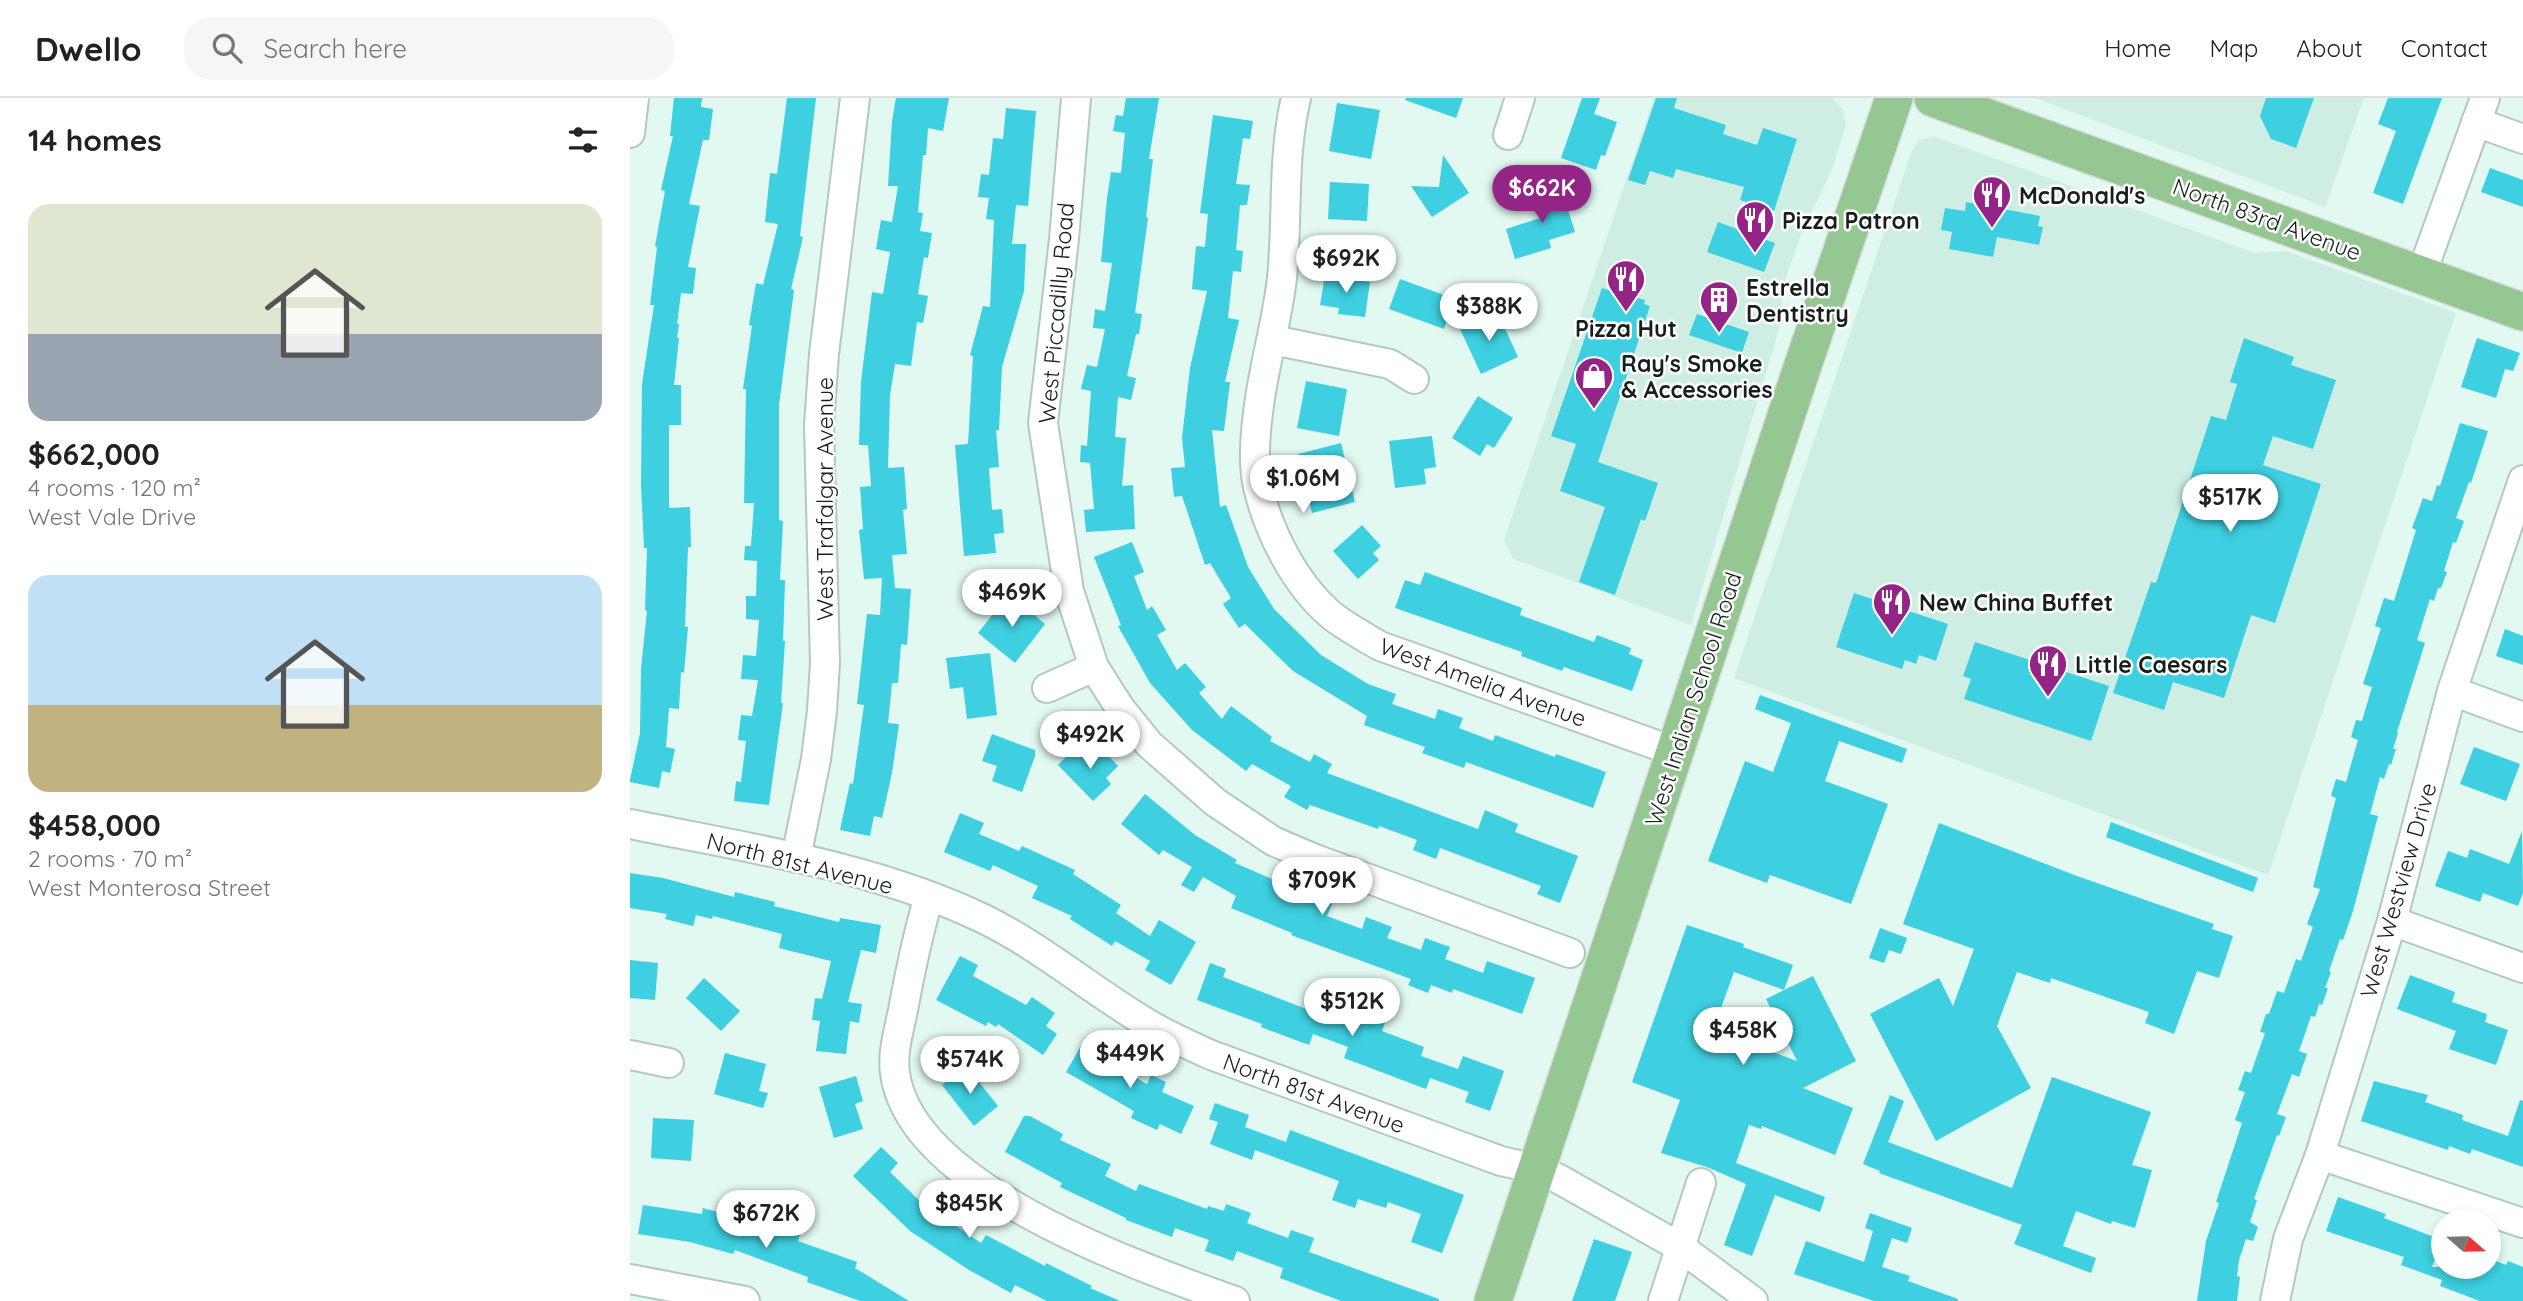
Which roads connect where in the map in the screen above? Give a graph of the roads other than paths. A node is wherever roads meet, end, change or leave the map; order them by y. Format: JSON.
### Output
{"nodes":[{"id":1,"x":634,"y":98,"type":"edge"},
{"id":2,"x":855,"y":98,"type":"edge"},
{"id":3,"x":1076,"y":98,"type":"edge"},
{"id":4,"x":1296,"y":98,"type":"edge"},
{"id":5,"x":1520,"y":98,"type":"edge"},
{"id":6,"x":1894,"y":98,"type":"edge"},
{"id":7,"x":1933,"y":98,"type":"edge"},
{"id":8,"x":2481,"y":110,"type":"edge"},
{"id":9,"x":630,"y":133,"type":"edge"},
{"id":10,"x":1508,"y":135,"type":"dead end"},
{"id":11,"x":2523,"y":139,"type":"edge"},
{"id":12,"x":2421,"y":275,"type":"junction"},
{"id":13,"x":2523,"y":312,"type":"edge"},
{"id":14,"x":1273,"y":340,"type":"junction"},
{"id":15,"x":1414,"y":379,"type":"dead end"},
{"id":16,"x":2523,"y":480,"type":"edge"},
{"id":17,"x":1094,"y":667,"type":"junction"},
{"id":18,"x":1047,"y":688,"type":"dead end"},
{"id":19,"x":2452,"y":691,"type":"junction"},
{"id":20,"x":2523,"y":717,"type":"edge"},
{"id":21,"x":1676,"y":751,"type":"junction"},
{"id":22,"x":630,"y":824,"type":"edge"},
{"id":23,"x":796,"y":858,"type":"junction"},
{"id":24,"x":929,"y":896,"type":"junction"},
{"id":25,"x":2392,"y":921,"type":"junction"},
{"id":26,"x":1570,"y":953,"type":"dead end"},
{"id":27,"x":2523,"y":968,"type":"edge"},
{"id":28,"x":630,"y":1055,"type":"edge"},
{"id":29,"x":669,"y":1063,"type":"dead end"},
{"id":30,"x":2320,"y":1155,"type":"junction"},
{"id":31,"x":1537,"y":1169,"type":"junction"},
{"id":32,"x":1701,"y":1183,"type":"dead end"},
{"id":33,"x":2523,"y":1223,"type":"edge"},
{"id":34,"x":1680,"y":1247,"type":"junction"},
{"id":35,"x":630,"y":1279,"type":"edge"},
{"id":36,"x":745,"y":1301,"type":"edge"},
{"id":37,"x":1235,"y":1301,"type":"edge"},
{"id":38,"x":1493,"y":1301,"type":"edge"},
{"id":39,"x":1663,"y":1301,"type":"edge"},
{"id":40,"x":1753,"y":1301,"type":"edge"},
{"id":41,"x":2275,"y":1301,"type":"edge"}],
"edges":[{"from":1,"to":9,"type":"street"},
{"from":2,"to":23,"type":"street","name":"West Trafalgar Avenue"},
{"from":3,"to":17,"type":"street","name":"West Piccadilly Road"},
{"from":4,"to":14,"type":"street","name":"West Amelia Avenue"},
{"from":5,"to":10,"type":"street"},
{"from":6,"to":21,"type":"main road","name":"West Indian School Road"},
{"from":7,"to":12,"type":"main road","name":"North 83rd Avenue"},
{"from":8,"to":11,"type":"street"},
{"from":8,"to":12,"type":"street"},
{"from":12,"to":13,"type":"main road","name":"North 83rd Avenue"},
{"from":14,"to":15,"type":"street"},
{"from":14,"to":21,"type":"street","name":"West Amelia Avenue"},
{"from":16,"to":19,"type":"street","name":"West Westview Drive"},
{"from":17,"to":18,"type":"street"},
{"from":17,"to":26,"type":"street","name":"West Piccadilly Road"},
{"from":19,"to":20,"type":"street"},
{"from":19,"to":25,"type":"street","name":"West Westview Drive"},
{"from":21,"to":31,"type":"main road","name":"West Indian School Road"},
{"from":22,"to":23,"type":"street","name":"North 81st Avenue"},
{"from":23,"to":24,"type":"street","name":"North 81st Avenue"},
{"from":24,"to":31,"type":"street","name":"North 81st Avenue"},
{"from":24,"to":37,"type":"street"},
{"from":25,"to":27,"type":"street"},
{"from":25,"to":30,"type":"street","name":"West Westview Drive"},
{"from":28,"to":29,"type":"street"},
{"from":30,"to":33,"type":"street"},
{"from":30,"to":41,"type":"street","name":"West Westview Drive"},
{"from":31,"to":34,"type":"street","name":"North 81st Avenue"},
{"from":31,"to":38,"type":"main road","name":"West Indian School Road"},
{"from":32,"to":34,"type":"street"},
{"from":34,"to":39,"type":"street"},
{"from":34,"to":40,"type":"street","name":"North 81st Avenue"},
{"from":35,"to":36,"type":"street"}]}
